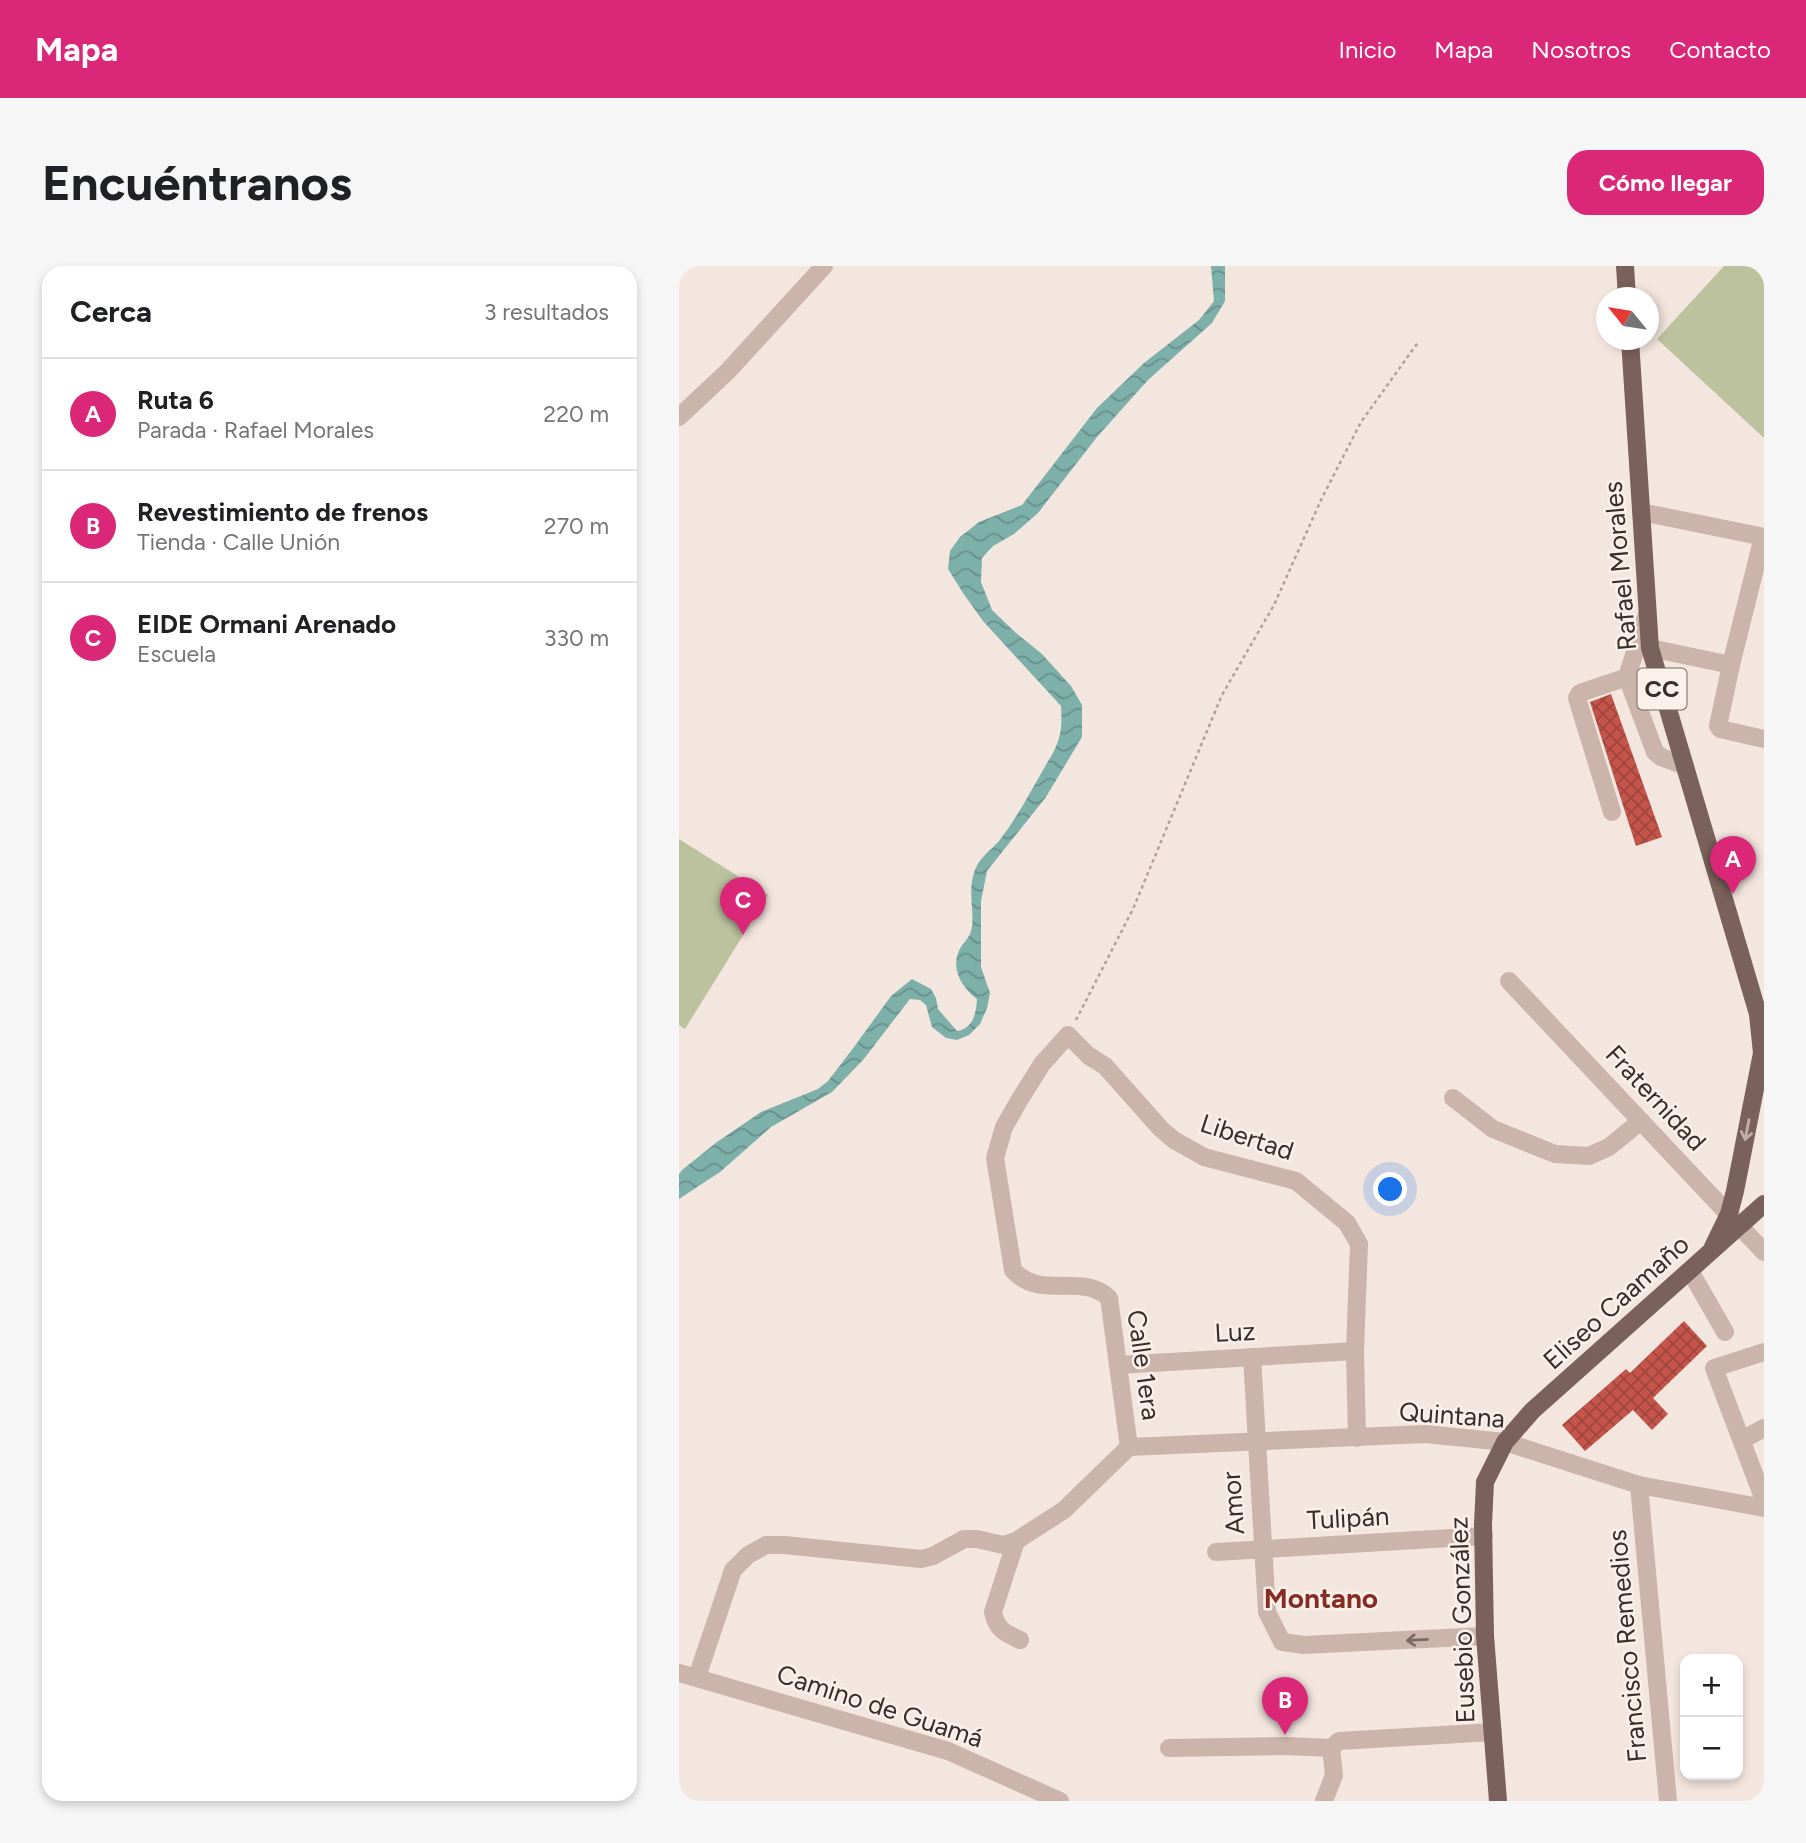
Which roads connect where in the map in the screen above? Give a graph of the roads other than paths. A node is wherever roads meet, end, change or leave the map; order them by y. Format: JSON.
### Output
{"nodes":[{"id":1,"x":824,"y":266,"type":"edge"},
{"id":2,"x":1625,"y":266,"type":"edge"},
{"id":3,"x":1626,"y":287,"type":"edge"},
{"id":4,"x":1631,"y":350,"type":"edge"},
{"id":5,"x":679,"y":417,"type":"edge"},
{"id":6,"x":1641,"y":512,"type":"junction"},
{"id":7,"x":1764,"y":537,"type":"edge"},
{"id":8,"x":1648,"y":610,"type":"junction"},
{"id":9,"x":1650,"y":648,"type":"junction"},
{"id":10,"x":1731,"y":665,"type":"junction"},
{"id":11,"x":1627,"y":677,"type":"junction"},
{"id":12,"x":1764,"y":739,"type":"edge"},
{"id":13,"x":1685,"y":766,"type":"junction"},
{"id":14,"x":1612,"y":812,"type":"dead end"},
{"id":15,"x":1509,"y":981,"type":"dead end"},
{"id":16,"x":1761,"y":1019,"type":"edge"},
{"id":17,"x":1068,"y":1035,"type":"joint"},
{"id":18,"x":1453,"y":1098,"type":"dead end"},
{"id":19,"x":1641,"y":1121,"type":"junction"},
{"id":20,"x":1764,"y":1204,"type":"edge"},
{"id":21,"x":1735,"y":1220,"type":"junction"},
{"id":22,"x":1764,"y":1252,"type":"edge"},
{"id":23,"x":1690,"y":1271,"type":"junction"},
{"id":24,"x":1725,"y":1332,"type":"dead end"},
{"id":25,"x":1355,"y":1351,"type":"junction"},
{"id":26,"x":1764,"y":1352,"type":"edge"},
{"id":27,"x":1252,"y":1357,"type":"junction"},
{"id":28,"x":1118,"y":1365,"type":"junction"},
{"id":29,"x":1764,"y":1428,"type":"edge"},
{"id":30,"x":1357,"y":1438,"type":"junction"},
{"id":31,"x":1742,"y":1440,"type":"junction"},
{"id":32,"x":1505,"y":1442,"type":"junction"},
{"id":33,"x":1256,"y":1443,"type":"junction"},
{"id":34,"x":1129,"y":1447,"type":"junction"},
{"id":35,"x":1639,"y":1485,"type":"junction"},
{"id":36,"x":1764,"y":1500,"type":"edge"},
{"id":37,"x":1764,"y":1508,"type":"edge"},
{"id":38,"x":1484,"y":1536,"type":"junction"},
{"id":39,"x":1016,"y":1541,"type":"junction"},
{"id":40,"x":1263,"y":1549,"type":"junction"},
{"id":41,"x":1216,"y":1552,"type":"dead end"},
{"id":42,"x":1485,"y":1636,"type":"junction"},
{"id":43,"x":1020,"y":1640,"type":"dead end"},
{"id":44,"x":679,"y":1673,"type":"edge"},
{"id":45,"x":697,"y":1677,"type":"junction"},
{"id":46,"x":1493,"y":1732,"type":"junction"},
{"id":47,"x":1168,"y":1748,"type":"dead end"},
{"id":48,"x":1331,"y":1748,"type":"junction"},
{"id":49,"x":1060,"y":1801,"type":"edge"},
{"id":50,"x":1324,"y":1801,"type":"edge"},
{"id":51,"x":1498,"y":1801,"type":"edge"},
{"id":52,"x":1668,"y":1801,"type":"edge"}],
"edges":[{"from":1,"to":5,"type":"street"},
{"from":2,"to":3,"type":"main road"},
{"from":4,"to":6,"type":"main road","name":"Rafael Morales","number":"CC"},
{"from":6,"to":7,"type":"street"},
{"from":6,"to":8,"type":"main road","name":"Rafael Morales","number":"CC"},
{"from":7,"to":10,"type":"street"},
{"from":8,"to":9,"type":"main road","name":"Rafael Morales","number":"CC"},
{"from":8,"to":11,"type":"street"},
{"from":9,"to":10,"type":"street"},
{"from":9,"to":13,"type":"main road","name":"Rafael Morales","number":"CC"},
{"from":10,"to":12,"type":"street"},
{"from":11,"to":13,"type":"street"},
{"from":11,"to":14,"type":"street"},
{"from":13,"to":16,"type":"main road","name":"Rafael Morales","number":"CC"},
{"from":15,"to":19,"type":"street","name":"Fraternidad"},
{"from":16,"to":21,"type":"main road","name":"Rafael Morales","one_way":true},
{"from":17,"to":25,"type":"street","name":"Libertad"},
{"from":17,"to":28,"type":"street","name":"Calle 1era"},
{"from":18,"to":19,"type":"street"},
{"from":19,"to":21,"type":"street","name":"Fraternidad"},
{"from":20,"to":21,"type":"main road","name":"Eliseo Caamaño"},
{"from":21,"to":22,"type":"street","name":"Fraternidad"},
{"from":21,"to":23,"type":"main road","name":"Eliseo Caamaño"},
{"from":23,"to":24,"type":"street"},
{"from":23,"to":32,"type":"main road","name":"Eliseo Caamaño"},
{"from":25,"to":27,"type":"street","name":"Luz"},
{"from":25,"to":30,"type":"street","name":"Libertad"},
{"from":26,"to":31,"type":"street"},
{"from":27,"to":28,"type":"street","name":"Luz"},
{"from":27,"to":33,"type":"street","name":"Amor"},
{"from":28,"to":34,"type":"street","name":"Calle 1era"},
{"from":29,"to":31,"type":"street"},
{"from":30,"to":32,"type":"street","name":"Quintana"},
{"from":30,"to":33,"type":"street","name":"Quintana"},
{"from":31,"to":36,"type":"street"},
{"from":32,"to":35,"type":"street","name":"Quintana"},
{"from":32,"to":38,"type":"main road","name":"Eusebio González"},
{"from":33,"to":34,"type":"street","name":"Quintana"},
{"from":33,"to":40,"type":"street","name":"Amor"},
{"from":34,"to":39,"type":"street"},
{"from":35,"to":37,"type":"street","name":"Quintana"},
{"from":35,"to":52,"type":"street","name":"Francisco Remedios"},
{"from":38,"to":40,"type":"street","name":"Tulipán"},
{"from":38,"to":42,"type":"main road","name":"Eusebio González"},
{"from":39,"to":43,"type":"street"},
{"from":39,"to":45,"type":"street"},
{"from":40,"to":41,"type":"street","name":"Tulipán"},
{"from":42,"to":40,"type":"street","name":"Amor","one_way":true},
{"from":42,"to":46,"type":"main road","name":"Eusebio González"},
{"from":44,"to":45,"type":"street","name":"Camino de Guamá"},
{"from":45,"to":49,"type":"street","name":"Camino de Guamá"},
{"from":46,"to":48,"type":"street"},
{"from":46,"to":51,"type":"main road","name":"Eusebio González"},
{"from":47,"to":48,"type":"street"},
{"from":48,"to":50,"type":"street"}]}
